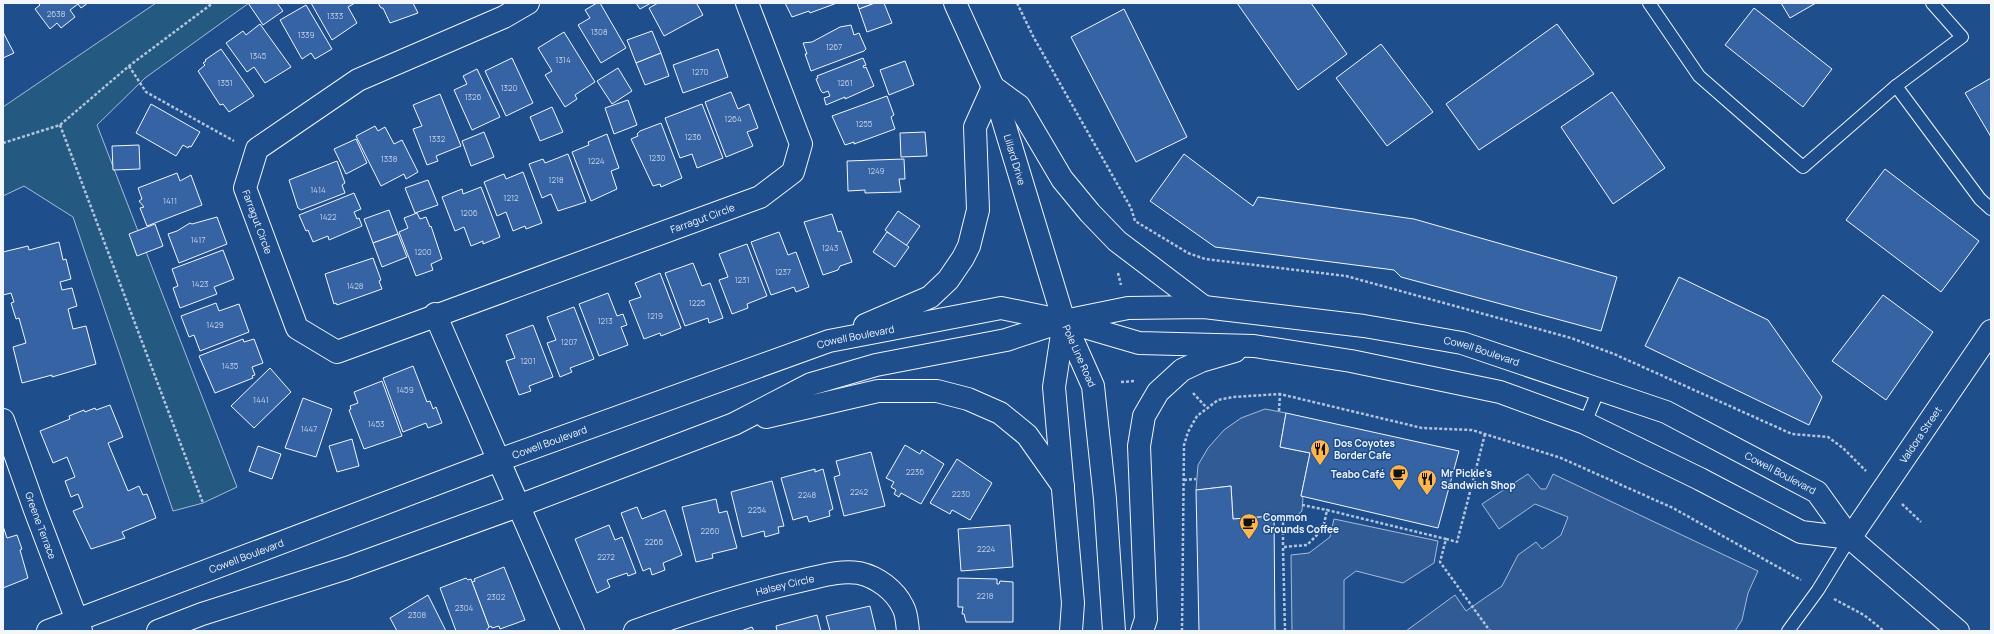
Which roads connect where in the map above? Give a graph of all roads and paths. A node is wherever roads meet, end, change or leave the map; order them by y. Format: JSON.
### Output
{"nodes":[{"id":1,"x":213,"y":3,"type":"edge"},
{"id":2,"x":528,"y":3,"type":"edge"},
{"id":3,"x":747,"y":3,"type":"edge"},
{"id":4,"x":955,"y":3,"type":"edge"},
{"id":5,"x":1017,"y":3,"type":"edge"},
{"id":6,"x":1649,"y":3,"type":"edge"},
{"id":7,"x":1932,"y":3,"type":"edge"},
{"id":8,"x":129,"y":66,"type":"junction"},
{"id":9,"x":1896,"y":86,"type":"junction"},
{"id":10,"x":993,"y":87,"type":"junction"},
{"id":11,"x":60,"y":126,"type":"junction"},
{"id":12,"x":3,"y":143,"type":"edge"},
{"id":13,"x":257,"y":149,"type":"junction"},
{"id":14,"x":1991,"y":209,"type":"edge"},
{"id":15,"x":1204,"y":307,"type":"junction"},
{"id":16,"x":435,"y":314,"type":"junction"},
{"id":17,"x":1064,"y":321,"type":"junction"},
{"id":18,"x":1991,"y":331,"type":"edge"},
{"id":19,"x":829,"y":341,"type":"junction"},
{"id":20,"x":1254,"y":346,"type":"junction"},
{"id":21,"x":1136,"y":381,"type":"dead end"},
{"id":22,"x":1121,"y":382,"type":"dead end"},
{"id":23,"x":1599,"y":389,"type":"junction"},
{"id":24,"x":1280,"y":394,"type":"junction"},
{"id":25,"x":1280,"y":411,"type":"dead end"},
{"id":26,"x":3,"y":420,"type":"edge"},
{"id":27,"x":1585,"y":423,"type":"junction"},
{"id":28,"x":734,"y":424,"type":"junction"},
{"id":29,"x":1485,"y":434,"type":"junction"},
{"id":30,"x":1843,"y":448,"type":"dead end"},
{"id":31,"x":499,"y":460,"type":"junction"},
{"id":32,"x":1196,"y":479,"type":"dead end"},
{"id":33,"x":1184,"y":480,"type":"junction"},
{"id":34,"x":1063,"y":486,"type":"junction"},
{"id":35,"x":203,"y":503,"type":"dead end"},
{"id":36,"x":1302,"y":505,"type":"dead end"},
{"id":37,"x":518,"y":506,"type":"junction"},
{"id":38,"x":1327,"y":510,"type":"junction"},
{"id":39,"x":1282,"y":522,"type":"dead end"},
{"id":40,"x":1850,"y":538,"type":"junction"},
{"id":41,"x":1446,"y":539,"type":"junction"},
{"id":42,"x":1283,"y":547,"type":"junction"},
{"id":43,"x":1786,"y":571,"type":"dead end"},
{"id":44,"x":1844,"y":606,"type":"dead end"},
{"id":45,"x":79,"y":625,"type":"edge"},
{"id":46,"x":48,"y":631,"type":"edge"},
{"id":47,"x":158,"y":631,"type":"edge"},
{"id":48,"x":573,"y":631,"type":"edge"},
{"id":49,"x":635,"y":631,"type":"edge"},
{"id":50,"x":908,"y":631,"type":"edge"},
{"id":51,"x":1071,"y":631,"type":"edge"},
{"id":52,"x":1114,"y":631,"type":"edge"},
{"id":53,"x":1142,"y":631,"type":"edge"},
{"id":54,"x":1182,"y":631,"type":"edge"},
{"id":55,"x":1285,"y":631,"type":"edge"},
{"id":56,"x":1490,"y":631,"type":"edge"},
{"id":57,"x":1788,"y":631,"type":"edge"},
{"id":58,"x":1884,"y":631,"type":"edge"},
{"id":59,"x":1958,"y":631,"type":"edge"}],
"edges":[{"from":1,"to":8,"type":"path"},
{"from":2,"to":13,"type":"main road"},
{"from":3,"to":16,"type":"main road","name":"Farragut Circle"},
{"from":4,"to":10,"type":"main road","name":"Lillard Drive"},
{"from":5,"to":30,"type":"path"},
{"from":6,"to":9,"type":"lane"},
{"from":7,"to":9,"type":"lane"},
{"from":8,"to":11,"type":"path"},
{"from":8,"to":13,"type":"path"},
{"from":9,"to":14,"type":"lane"},
{"from":10,"to":15,"type":"main road"},
{"from":10,"to":17,"type":"main road","name":"Lillard Drive"},
{"from":10,"to":19,"type":"main road"},
{"from":11,"to":12,"type":"path"},
{"from":11,"to":35,"type":"path"},
{"from":13,"to":16,"type":"main road","name":"Farragut Circle"},
{"from":15,"to":17,"type":"main road","name":"Cowell Boulevard"},
{"from":15,"to":23,"type":"main road","name":"Cowell Boulevard"},
{"from":16,"to":31,"type":"main road"},
{"from":17,"to":19,"type":"main road","name":"Cowell Boulevard"},
{"from":17,"to":20,"type":"main road","name":"Cowell Boulevard"},
{"from":17,"to":28,"type":"main road","name":"Cowell Boulevard"},
{"from":17,"to":34,"type":"main road","name":"Pole Line Road"},
{"from":17,"to":52,"type":"main road","name":"Pole Line Road"},
{"from":18,"to":40,"type":"main road","name":"Valdora Street"},
{"from":19,"to":31,"type":"main road","name":"Cowell Boulevard"},
{"from":20,"to":27,"type":"main road","name":"Cowell Boulevard"},
{"from":20,"to":53,"type":"main road"},
{"from":21,"to":22,"type":"path"},
{"from":23,"to":27,"type":"lane"},
{"from":23,"to":40,"type":"main road","name":"Cowell Boulevard"},
{"from":24,"to":25,"type":"path"},
{"from":24,"to":29,"type":"path"},
{"from":24,"to":33,"type":"path"},
{"from":26,"to":45,"type":"main road","name":"Greene Terrace"},
{"from":27,"to":40,"type":"main road","name":"Cowell Boulevard"},
{"from":28,"to":34,"type":"main road"},
{"from":28,"to":37,"type":"main road","name":"Cowell Boulevard"},
{"from":29,"to":41,"type":"path"},
{"from":29,"to":43,"type":"path"},
{"from":31,"to":37,"type":"main road"},
{"from":31,"to":45,"type":"main road","name":"Cowell Boulevard"},
{"from":32,"to":33,"type":"path"},
{"from":33,"to":54,"type":"path"},
{"from":34,"to":51,"type":"main road","name":"Pole Line Road"},
{"from":36,"to":38,"type":"path"},
{"from":37,"to":47,"type":"main road","name":"Cowell Boulevard"},
{"from":37,"to":48,"type":"main road"},
{"from":38,"to":41,"type":"path"},
{"from":38,"to":42,"type":"path"},
{"from":39,"to":42,"type":"path"},
{"from":40,"to":57,"type":"lane"},
{"from":40,"to":59,"type":"main road","name":"Cowell Boulevard"},
{"from":41,"to":56,"type":"path"},
{"from":42,"to":55,"type":"path"},
{"from":44,"to":58,"type":"path"},
{"from":45,"to":46,"type":"main road","name":"Cowell Boulevard"},
{"from":49,"to":50,"type":"main road","name":"Halsey Circle"}]}
